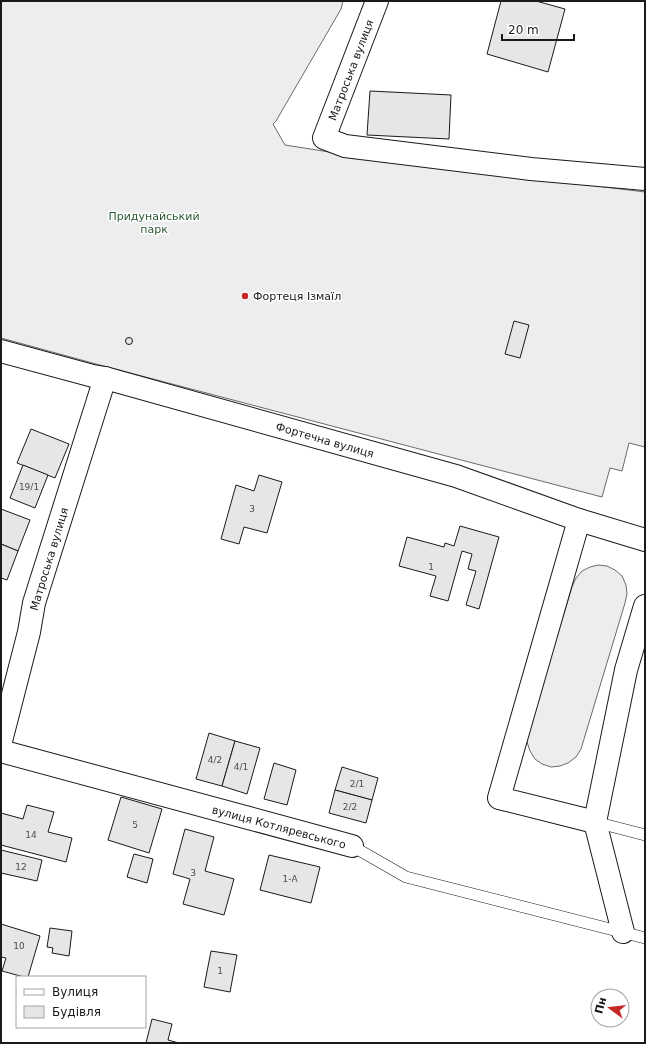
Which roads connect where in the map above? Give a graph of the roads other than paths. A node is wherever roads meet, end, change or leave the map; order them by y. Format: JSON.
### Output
{"nodes":[{"id":1,"x":377,"y":1,"type":"edge"},
{"id":2,"x":645,"y":179,"type":"edge"},
{"id":3,"x":1,"y":351,"type":"edge"},
{"id":4,"x":105,"y":378,"type":"junction"},
{"id":5,"x":580,"y":520,"type":"junction"},
{"id":6,"x":645,"y":540,"type":"edge"},
{"id":7,"x":645,"y":606,"type":"edge"},
{"id":8,"x":1,"y":741,"type":"edge"},
{"id":9,"x":1,"y":751,"type":"edge"},
{"id":10,"x":595,"y":822,"type":"junction"},
{"id":11,"x":645,"y":835,"type":"edge"},
{"id":12,"x":352,"y":846,"type":"joint"},
{"id":13,"x":623,"y":932,"type":"junction"},
{"id":14,"x":645,"y":938,"type":"edge"}],
"edges":[{"from":1,"to":2,"type":"street","name":"Матроська вулиця"},
{"from":3,"to":4,"type":"street","name":"Фортечна вулиця"},
{"from":4,"to":5,"type":"street","name":"Фортечна вулиця"},
{"from":4,"to":8,"type":"street","name":"Матроська вулиця"},
{"from":5,"to":6,"type":"street","name":"Фортечна вулиця"},
{"from":5,"to":10,"type":"street"},
{"from":7,"to":10,"type":"street"},
{"from":9,"to":12,"type":"street","name":"вулиця Котляревського"},
{"from":10,"to":11,"type":"lane"},
{"from":10,"to":13,"type":"street"},
{"from":12,"to":13,"type":"lane","name":"вулиця Котляревського"},
{"from":13,"to":14,"type":"lane","name":"вулиця Котляревського"}]}
